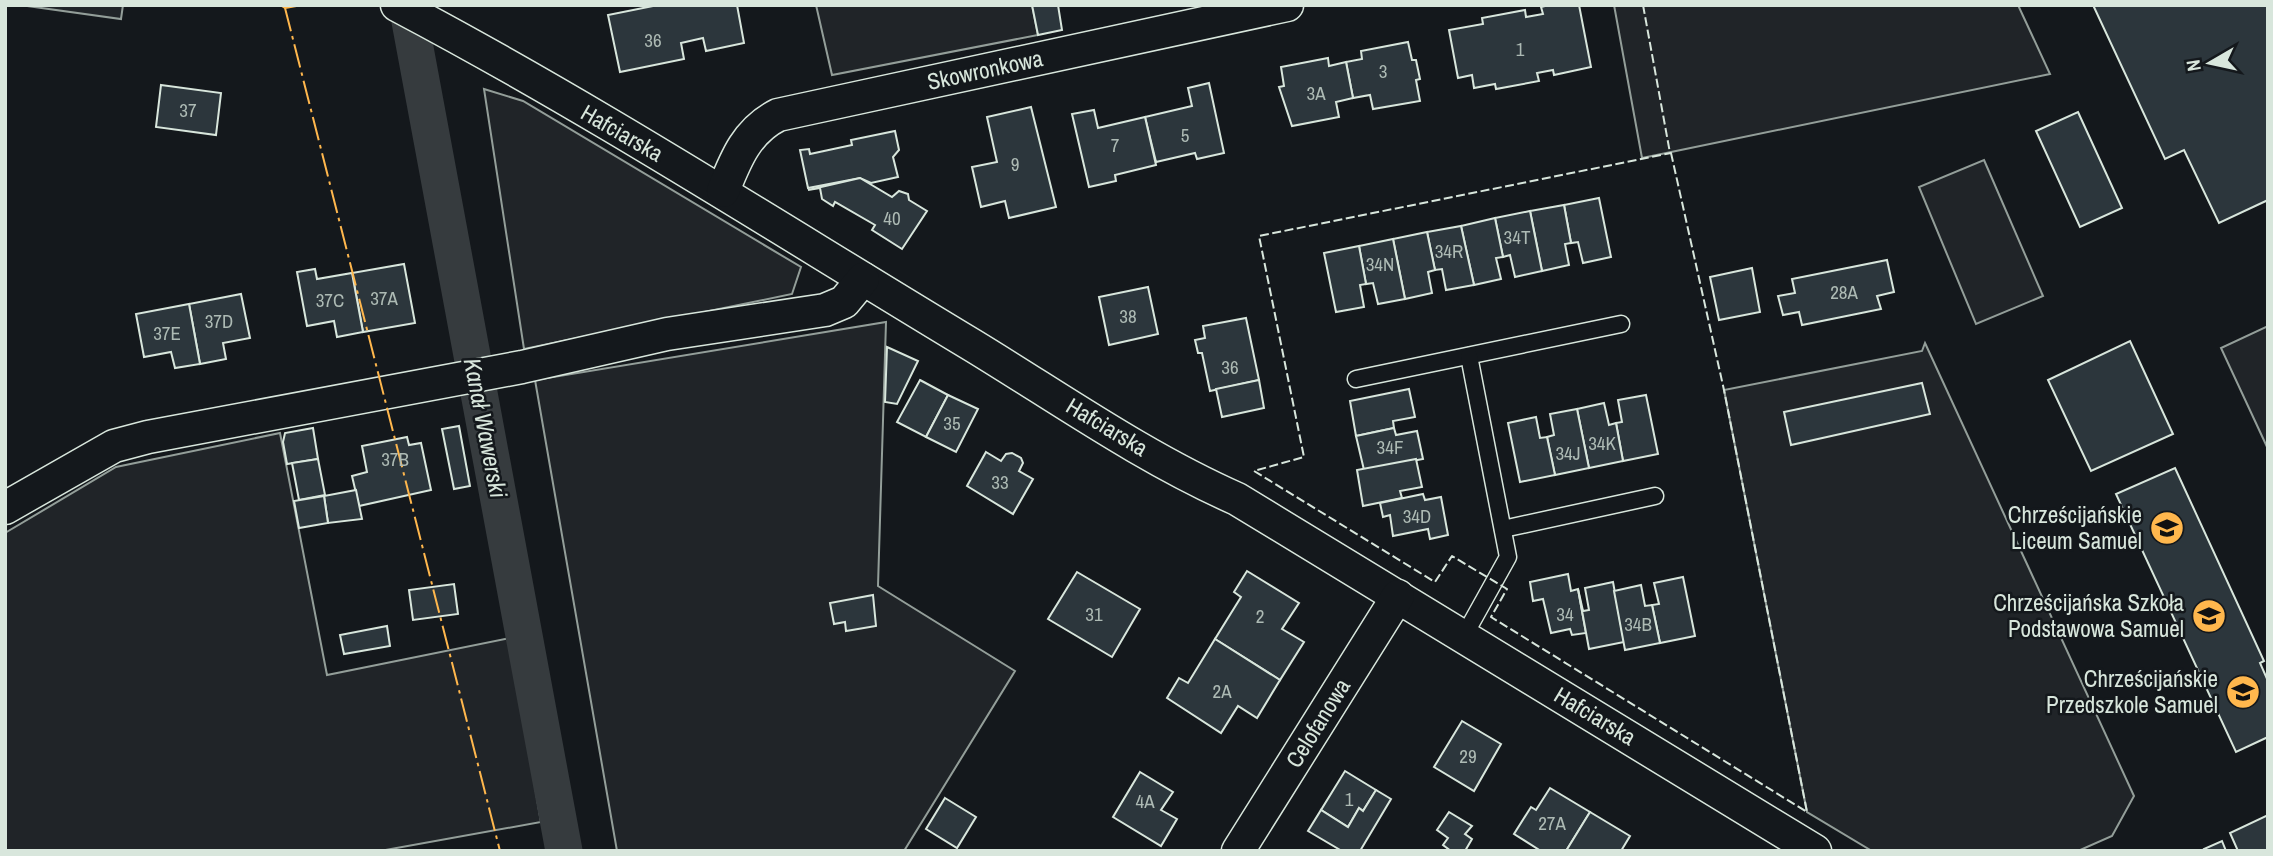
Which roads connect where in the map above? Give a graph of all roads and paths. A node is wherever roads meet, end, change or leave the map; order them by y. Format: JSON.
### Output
{"nodes":[{"id":1,"x":397,"y":5,"type":"edge"},
{"id":2,"x":1287,"y":5,"type":"edge"},
{"id":3,"x":723,"y":191,"type":"junction"},
{"id":4,"x":863,"y":279,"type":"junction"},
{"id":5,"x":1621,"y":324,"type":"dead end"},
{"id":6,"x":1469,"y":356,"type":"junction"},
{"id":7,"x":1356,"y":379,"type":"dead end"},
{"id":8,"x":1656,"y":496,"type":"dead end"},
{"id":9,"x":5,"y":508,"type":"edge"},
{"id":10,"x":1503,"y":529,"type":"junction"},
{"id":11,"x":1398,"y":596,"type":"junction"},
{"id":12,"x":1464,"y":636,"type":"junction"},
{"id":13,"x":1238,"y":851,"type":"edge"},
{"id":14,"x":1815,"y":851,"type":"edge"}],
"edges":[{"from":1,"to":3,"type":"street","name":"Hafciarska"},
{"from":2,"to":3,"type":"street","name":"Skowronkowa"},
{"from":3,"to":4,"type":"street","name":"Hafciarska"},
{"from":4,"to":9,"type":"street"},
{"from":4,"to":11,"type":"street","name":"Hafciarska"},
{"from":5,"to":6,"type":"lane"},
{"from":6,"to":7,"type":"lane"},
{"from":6,"to":10,"type":"lane"},
{"from":8,"to":10,"type":"lane"},
{"from":10,"to":12,"type":"lane"},
{"from":11,"to":12,"type":"street","name":"Hafciarska"},
{"from":11,"to":13,"type":"street","name":"Celofanowa"},
{"from":12,"to":14,"type":"street","name":"Hafciarska"}]}
